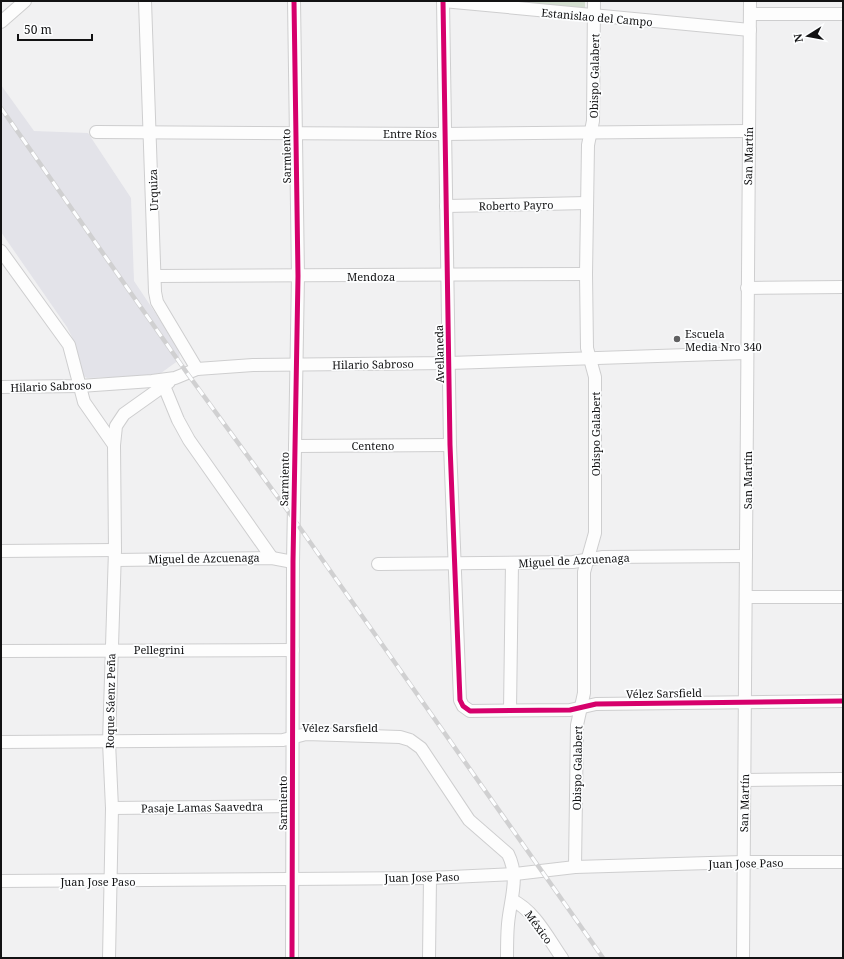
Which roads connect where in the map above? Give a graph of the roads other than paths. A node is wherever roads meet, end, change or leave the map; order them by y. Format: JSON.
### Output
{"nodes":[{"id":1,"x":25,"y":1,"type":"edge"},
{"id":2,"x":145,"y":1,"type":"edge"},
{"id":3,"x":294,"y":1,"type":"edge"},
{"id":4,"x":443,"y":1,"type":"edge"},
{"id":5,"x":594,"y":1,"type":"edge"},
{"id":6,"x":750,"y":1,"type":"edge"},
{"id":7,"x":750,"y":14,"type":"junction"},
{"id":8,"x":843,"y":14,"type":"edge"},
{"id":9,"x":594,"y":17,"type":"junction"},
{"id":10,"x":1,"y":22,"type":"edge"},
{"id":11,"x":750,"y":30,"type":"junction"},
{"id":12,"x":749,"y":131,"type":"junction"},
{"id":13,"x":96,"y":132,"type":"dead end"},
{"id":14,"x":151,"y":132,"type":"junction"},
{"id":15,"x":296,"y":133,"type":"junction"},
{"id":16,"x":590,"y":133,"type":"junction"},
{"id":17,"x":444,"y":134,"type":"junction"},
{"id":18,"x":587,"y":203,"type":"junction"},
{"id":19,"x":446,"y":206,"type":"junction"},
{"id":20,"x":1,"y":251,"type":"edge"},
{"id":21,"x":586,"y":274,"type":"junction"},
{"id":22,"x":447,"y":275,"type":"junction"},
{"id":23,"x":155,"y":276,"type":"junction"},
{"id":24,"x":298,"y":276,"type":"junction"},
{"id":25,"x":843,"y":287,"type":"edge"},
{"id":26,"x":747,"y":288,"type":"junction"},
{"id":27,"x":747,"y":353,"type":"junction"},
{"id":28,"x":590,"y":358,"type":"junction"},
{"id":29,"x":449,"y":363,"type":"junction"},
{"id":30,"x":297,"y":365,"type":"junction"},
{"id":31,"x":197,"y":369,"type":"junction"},
{"id":32,"x":175,"y":378,"type":"junction"},
{"id":33,"x":80,"y":386,"type":"junction"},
{"id":34,"x":164,"y":386,"type":"junction"},
{"id":35,"x":1,"y":387,"type":"edge"},
{"id":36,"x":114,"y":445,"type":"junction"},
{"id":37,"x":450,"y":445,"type":"junction"},
{"id":38,"x":295,"y":446,"type":"junction"},
{"id":39,"x":1,"y":551,"type":"edge"},
{"id":40,"x":115,"y":555,"type":"junction"},
{"id":41,"x":746,"y":556,"type":"junction"},
{"id":42,"x":272,"y":558,"type":"junction"},
{"id":43,"x":589,"y":559,"type":"junction"},
{"id":44,"x":292,"y":562,"type":"junction"},
{"id":45,"x":455,"y":563,"type":"junction"},
{"id":46,"x":512,"y":563,"type":"junction"},
{"id":47,"x":378,"y":564,"type":"dead end"},
{"id":48,"x":747,"y":597,"type":"junction"},
{"id":49,"x":843,"y":597,"type":"edge"},
{"id":50,"x":110,"y":649,"type":"junction"},
{"id":51,"x":293,"y":650,"type":"junction"},
{"id":52,"x":1,"y":651,"type":"edge"},
{"id":53,"x":843,"y":701,"type":"edge"},
{"id":54,"x":744,"y":702,"type":"junction"},
{"id":55,"x":463,"y":706,"type":"joint"},
{"id":56,"x":582,"y":707,"type":"junction"},
{"id":57,"x":510,"y":710,"type":"junction"},
{"id":58,"x":292,"y":738,"type":"junction"},
{"id":59,"x":1,"y":742,"type":"edge"},
{"id":60,"x":109,"y":742,"type":"junction"},
{"id":61,"x":843,"y":779,"type":"edge"},
{"id":62,"x":745,"y":780,"type":"junction"},
{"id":63,"x":292,"y":806,"type":"junction"},
{"id":64,"x":112,"y":808,"type":"junction"},
{"id":65,"x":743,"y":862,"type":"junction"},
{"id":66,"x":843,"y":862,"type":"edge"},
{"id":67,"x":575,"y":867,"type":"junction"},
{"id":68,"x":515,"y":874,"type":"junction"},
{"id":69,"x":292,"y":878,"type":"junction"},
{"id":70,"x":430,"y":878,"type":"junction"},
{"id":71,"x":1,"y":881,"type":"edge"},
{"id":72,"x":111,"y":881,"type":"junction"},
{"id":73,"x":512,"y":900,"type":"junction"},
{"id":74,"x":109,"y":958,"type":"edge"},
{"id":75,"x":292,"y":958,"type":"edge"},
{"id":76,"x":429,"y":958,"type":"edge"},
{"id":77,"x":507,"y":958,"type":"edge"},
{"id":78,"x":562,"y":958,"type":"edge"},
{"id":79,"x":743,"y":958,"type":"edge"}],
"edges":[{"from":1,"to":10,"type":"street"},
{"from":2,"to":14,"type":"street","name":"Urquiza"},
{"from":3,"to":15,"type":"street","name":"Sarmiento"},
{"from":4,"to":9,"type":"street","name":"Estanislao del Campo"},
{"from":4,"to":17,"type":"street","name":"Avellaneda"},
{"from":5,"to":9,"type":"street","name":"Obispo Galabert"},
{"from":6,"to":7,"type":"street","name":"San Martín"},
{"from":7,"to":8,"type":"street"},
{"from":7,"to":11,"type":"street","name":"San Martín"},
{"from":9,"to":11,"type":"street","name":"Estanislao del Campo"},
{"from":9,"to":16,"type":"street","name":"Obispo Galabert"},
{"from":11,"to":12,"type":"street","name":"San Martín"},
{"from":12,"to":16,"type":"street","name":"Entre Ríos"},
{"from":12,"to":26,"type":"street","name":"San Martín"},
{"from":13,"to":14,"type":"street","name":"Entre Ríos"},
{"from":14,"to":15,"type":"street","name":"Entre Ríos"},
{"from":14,"to":23,"type":"street","name":"Urquiza"},
{"from":15,"to":17,"type":"street","name":"Entre Ríos"},
{"from":15,"to":24,"type":"street","name":"Sarmiento"},
{"from":16,"to":17,"type":"street","name":"Entre Ríos"},
{"from":16,"to":18,"type":"street","name":"Obispo Galabert"},
{"from":17,"to":19,"type":"street","name":"Avellaneda"},
{"from":18,"to":19,"type":"street","name":"Roberto Payro"},
{"from":18,"to":21,"type":"street","name":"Obispo Galabert"},
{"from":19,"to":22,"type":"street","name":"Avellaneda"},
{"from":20,"to":33,"type":"street"},
{"from":21,"to":22,"type":"street","name":"Mendoza"},
{"from":21,"to":28,"type":"street","name":"Obispo Galabert"},
{"from":22,"to":24,"type":"street","name":"Mendoza"},
{"from":22,"to":29,"type":"street","name":"Avellaneda"},
{"from":23,"to":24,"type":"street","name":"Mendoza"},
{"from":23,"to":31,"type":"street","name":"Urquiza"},
{"from":24,"to":30,"type":"street","name":"Sarmiento"},
{"from":25,"to":26,"type":"street"},
{"from":26,"to":27,"type":"street","name":"San Martín"},
{"from":27,"to":28,"type":"street","name":"Hilario Sabroso"},
{"from":27,"to":41,"type":"street","name":"San Martín"},
{"from":28,"to":29,"type":"street","name":"Hilario Sabroso"},
{"from":28,"to":43,"type":"street","name":"Obispo Galabert"},
{"from":29,"to":30,"type":"street","name":"Hilario Sabroso"},
{"from":29,"to":37,"type":"street","name":"Avellaneda"},
{"from":30,"to":31,"type":"street","name":"Hilario Sabroso"},
{"from":30,"to":38,"type":"street","name":"Sarmiento"},
{"from":31,"to":32,"type":"street","name":"Hilario Sabroso"},
{"from":32,"to":33,"type":"street","name":"Hilario Sabroso"},
{"from":32,"to":34,"type":"street","name":"Roque Sáenz Peña"},
{"from":33,"to":35,"type":"street","name":"Hilario Sabroso"},
{"from":33,"to":36,"type":"street"},
{"from":34,"to":36,"type":"street","name":"Roque Sáenz Peña"},
{"from":34,"to":42,"type":"street"},
{"from":36,"to":40,"type":"street","name":"Roque Sáenz Peña"},
{"from":37,"to":38,"type":"street","name":"Centeno"},
{"from":37,"to":45,"type":"street","name":"Avellaneda"},
{"from":38,"to":44,"type":"street","name":"Sarmiento"},
{"from":39,"to":40,"type":"street","name":"Miguel de Azcuenaga"},
{"from":40,"to":42,"type":"street","name":"Miguel de Azcuenaga"},
{"from":40,"to":50,"type":"street","name":"Roque Sáenz Peña"},
{"from":41,"to":43,"type":"street","name":"Miguel de Azcuenaga"},
{"from":41,"to":48,"type":"street","name":"San Martín"},
{"from":42,"to":44,"type":"street","name":"Miguel de Azcuenaga"},
{"from":43,"to":46,"type":"street","name":"Miguel de Azcuenaga"},
{"from":43,"to":56,"type":"street","name":"Obispo Galabert"},
{"from":44,"to":51,"type":"street","name":"Sarmiento"},
{"from":45,"to":46,"type":"street","name":"Miguel de Azcuenaga"},
{"from":45,"to":47,"type":"street","name":"Miguel de Azcuenaga"},
{"from":45,"to":55,"type":"street","name":"Avellaneda"},
{"from":46,"to":57,"type":"street"},
{"from":48,"to":49,"type":"street"},
{"from":48,"to":54,"type":"street","name":"San Martín"},
{"from":50,"to":51,"type":"street","name":"Pellegrini"},
{"from":50,"to":52,"type":"street","name":"Pellegrini"},
{"from":50,"to":60,"type":"street","name":"Roque Sáenz Peña"},
{"from":51,"to":58,"type":"street","name":"Sarmiento"},
{"from":53,"to":54,"type":"street","name":"Vélez Sarsfield"},
{"from":54,"to":56,"type":"street","name":"Vélez Sarsfield"},
{"from":54,"to":62,"type":"street","name":"San Martín"},
{"from":55,"to":57,"type":"street","name":"Vélez Sarsfield"},
{"from":56,"to":57,"type":"street","name":"Vélez Sarsfield"},
{"from":56,"to":67,"type":"street","name":"Obispo Galabert"},
{"from":58,"to":60,"type":"street","name":"Vélez Sarsfield"},
{"from":58,"to":63,"type":"street","name":"Sarmiento"},
{"from":58,"to":68,"type":"street","name":"Vélez Sarsfield"},
{"from":59,"to":60,"type":"street","name":"Vélez Sarsfield"},
{"from":60,"to":64,"type":"street","name":"Roque Sáenz Peña"},
{"from":61,"to":62,"type":"street"},
{"from":62,"to":65,"type":"street","name":"San Martín"},
{"from":63,"to":64,"type":"street","name":"Pasaje Lamas Saavedra"},
{"from":63,"to":69,"type":"street","name":"Sarmiento"},
{"from":64,"to":72,"type":"street","name":"Roque Sáenz Peña"},
{"from":65,"to":66,"type":"street","name":"Juan Jose Paso"},
{"from":65,"to":67,"type":"street","name":"Juan Jose Paso"},
{"from":65,"to":79,"type":"street","name":"San Martín"},
{"from":67,"to":68,"type":"street","name":"Juan Jose Paso"},
{"from":68,"to":70,"type":"street","name":"Juan Jose Paso"},
{"from":68,"to":73,"type":"street"},
{"from":69,"to":70,"type":"street","name":"Juan Jose Paso"},
{"from":69,"to":72,"type":"street","name":"Juan Jose Paso"},
{"from":69,"to":75,"type":"street","name":"Sarmiento"},
{"from":70,"to":76,"type":"street"},
{"from":71,"to":72,"type":"street","name":"Juan Jose Paso"},
{"from":72,"to":74,"type":"street","name":"Roque Sáenz Peña"},
{"from":73,"to":77,"type":"street"},
{"from":73,"to":78,"type":"street","name":"México"}]}
